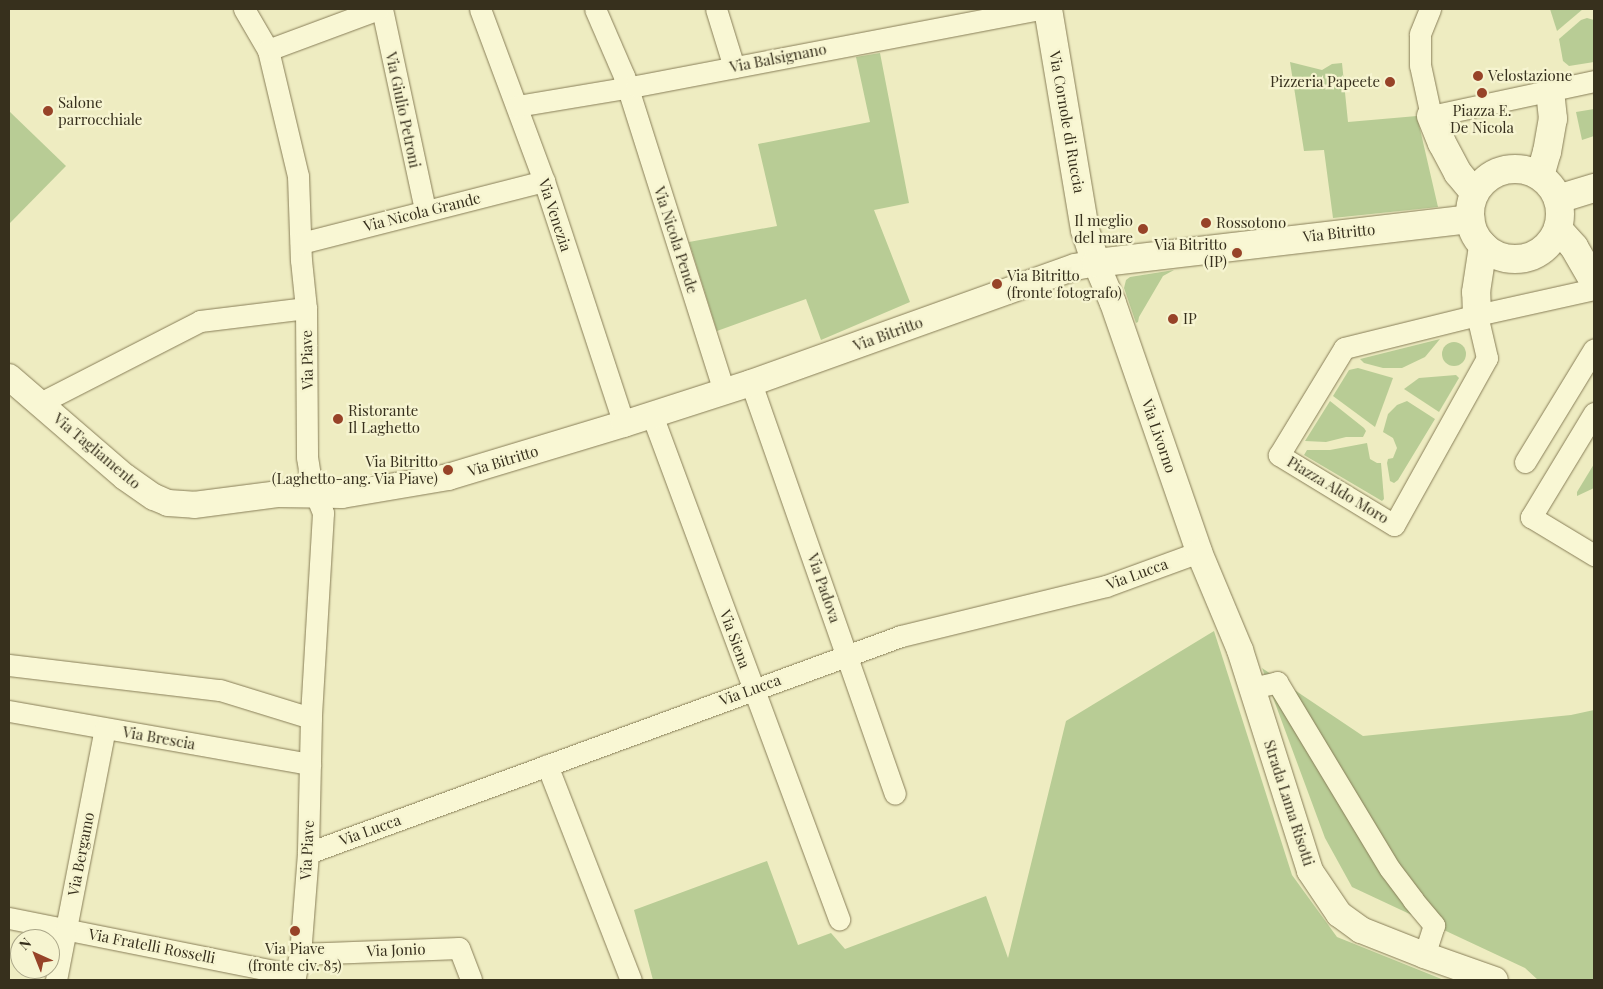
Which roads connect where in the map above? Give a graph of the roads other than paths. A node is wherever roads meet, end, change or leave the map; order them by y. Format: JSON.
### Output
{"nodes":[{"id":1,"x":244,"y":9,"type":"edge"},
{"id":2,"x":380,"y":9,"type":"edge"},
{"id":3,"x":480,"y":9,"type":"edge"},
{"id":4,"x":595,"y":9,"type":"edge"},
{"id":5,"x":716,"y":9,"type":"edge"},
{"id":6,"x":1039,"y":9,"type":"edge"},
{"id":7,"x":1048,"y":9,"type":"edge"},
{"id":8,"x":1430,"y":9,"type":"edge"},
{"id":9,"x":268,"y":50,"type":"junction"},
{"id":10,"x":734,"y":67,"type":"junction"},
{"id":11,"x":1594,"y":81,"type":"edge"},
{"id":12,"x":627,"y":87,"type":"junction"},
{"id":13,"x":1550,"y":91,"type":"junction"},
{"id":14,"x":517,"y":106,"type":"junction"},
{"id":15,"x":1431,"y":116,"type":"junction"},
{"id":16,"x":1540,"y":176,"type":"junction"},
{"id":17,"x":544,"y":181,"type":"junction"},
{"id":18,"x":1594,"y":188,"type":"edge"},
{"id":19,"x":1558,"y":199,"type":"junction"},
{"id":20,"x":1472,"y":206,"type":"junction"},
{"id":21,"x":425,"y":210,"type":"junction"},
{"id":22,"x":1558,"y":228,"type":"junction"},
{"id":23,"x":301,"y":243,"type":"junction"},
{"id":24,"x":1483,"y":246,"type":"junction"},
{"id":25,"x":1096,"y":263,"type":"junction"},
{"id":26,"x":1594,"y":281,"type":"edge"},
{"id":27,"x":1594,"y":289,"type":"edge"},
{"id":28,"x":306,"y":308,"type":"junction"},
{"id":29,"x":1477,"y":314,"type":"junction"},
{"id":30,"x":1594,"y":349,"type":"edge"},
{"id":31,"x":9,"y":376,"type":"edge"},
{"id":32,"x":751,"y":383,"type":"junction"},
{"id":33,"x":724,"y":392,"type":"junction"},
{"id":34,"x":40,"y":403,"type":"junction"},
{"id":35,"x":1594,"y":413,"type":"edge"},
{"id":36,"x":652,"y":415,"type":"junction"},
{"id":37,"x":624,"y":424,"type":"junction"},
{"id":38,"x":1525,"y":462,"type":"dead end"},
{"id":39,"x":315,"y":495,"type":"junction"},
{"id":40,"x":1200,"y":552,"type":"junction"},
{"id":41,"x":1594,"y":555,"type":"edge"},
{"id":42,"x":1224,"y":610,"type":"joint"},
{"id":43,"x":847,"y":655,"type":"junction"},
{"id":44,"x":9,"y":665,"type":"edge"},
{"id":45,"x":1252,"y":688,"type":"junction"},
{"id":46,"x":753,"y":689,"type":"junction"},
{"id":47,"x":9,"y":711,"type":"edge"},
{"id":48,"x":312,"y":718,"type":"junction"},
{"id":49,"x":105,"y":729,"type":"junction"},
{"id":50,"x":310,"y":764,"type":"junction"},
{"id":51,"x":547,"y":765,"type":"junction"},
{"id":52,"x":896,"y":794,"type":"dead end"},
{"id":53,"x":308,"y":853,"type":"junction"},
{"id":54,"x":9,"y":918,"type":"edge"},
{"id":55,"x":839,"y":919,"type":"dead end"},
{"id":56,"x":66,"y":929,"type":"junction"},
{"id":57,"x":300,"y":954,"type":"junction"},
{"id":58,"x":1424,"y":955,"type":"junction"},
{"id":59,"x":295,"y":978,"type":"edge"},
{"id":60,"x":56,"y":980,"type":"edge"},
{"id":61,"x":471,"y":980,"type":"edge"},
{"id":62,"x":630,"y":980,"type":"edge"},
{"id":63,"x":1495,"y":980,"type":"edge"}],
"edges":[{"from":1,"to":9,"type":"street","name":"Via Piave"},
{"from":2,"to":9,"type":"street"},
{"from":2,"to":21,"type":"street","name":"Via Giulio Petroni"},
{"from":3,"to":14,"type":"street","name":"Via Venezia"},
{"from":4,"to":12,"type":"street","name":"Via Nicola Pende"},
{"from":5,"to":10,"type":"street"},
{"from":6,"to":10,"type":"street","name":"Via Balsignano"},
{"from":7,"to":25,"type":"main road","name":"Via Cornole di Ruccia"},
{"from":8,"to":15,"type":"street"},
{"from":9,"to":23,"type":"street","name":"Via Piave"},
{"from":10,"to":12,"type":"street","name":"Via Balsignano"},
{"from":11,"to":13,"type":"street"},
{"from":12,"to":14,"type":"street","name":"Via Balsignano"},
{"from":12,"to":33,"type":"street","name":"Via Nicola Pende"},
{"from":13,"to":15,"type":"street"},
{"from":13,"to":16,"type":"main road"},
{"from":14,"to":17,"type":"street","name":"Via Venezia"},
{"from":15,"to":20,"type":"main road"},
{"from":16,"to":19,"type":"main road"},
{"from":16,"to":20,"type":"main road"},
{"from":17,"to":21,"type":"street","name":"Via Nicola Grande"},
{"from":17,"to":37,"type":"street","name":"Via Venezia"},
{"from":18,"to":19,"type":"main road"},
{"from":19,"to":22,"type":"main road"},
{"from":20,"to":24,"type":"main road"},
{"from":20,"to":25,"type":"main road","name":"Via Bitritto"},
{"from":21,"to":23,"type":"street","name":"Via Nicola Grande"},
{"from":22,"to":24,"type":"main road"},
{"from":22,"to":26,"type":"main road"},
{"from":23,"to":28,"type":"street","name":"Via Piave"},
{"from":24,"to":29,"type":"main road"},
{"from":25,"to":32,"type":"street","name":"Via Bitritto"},
{"from":25,"to":40,"type":"street","name":"Via Livorno"},
{"from":27,"to":29,"type":"street"},
{"from":28,"to":34,"type":"street"},
{"from":28,"to":39,"type":"street","name":"Via Piave"},
{"from":29,"to":29,"type":"street","name":"Piazza Aldo Moro"},
{"from":30,"to":38,"type":"street"},
{"from":31,"to":34,"type":"street","name":"Via Tagliamento"},
{"from":32,"to":33,"type":"street","name":"Via Bitritto"},
{"from":32,"to":43,"type":"street","name":"Via Padova"},
{"from":33,"to":36,"type":"street","name":"Via Bitritto"},
{"from":34,"to":39,"type":"street","name":"Via Tagliamento"},
{"from":35,"to":41,"type":"street"},
{"from":36,"to":37,"type":"street","name":"Via Bitritto"},
{"from":36,"to":46,"type":"street","name":"Via Siena"},
{"from":37,"to":39,"type":"street","name":"Via Bitritto"},
{"from":39,"to":48,"type":"street","name":"Via Piave"},
{"from":40,"to":42,"type":"street","name":"Via Livorno"},
{"from":40,"to":43,"type":"street","name":"Via Lucca"},
{"from":42,"to":45,"type":"street","name":"Strada Lama Risotti"},
{"from":43,"to":46,"type":"street","name":"Via Lucca"},
{"from":43,"to":52,"type":"street","name":"Via Padova"},
{"from":44,"to":48,"type":"street"},
{"from":45,"to":58,"type":"street","name":"Strada Lama Risotti"},
{"from":45,"to":58,"type":"street"},
{"from":46,"to":51,"type":"street","name":"Via Lucca"},
{"from":46,"to":55,"type":"street","name":"Via Siena"},
{"from":47,"to":49,"type":"street","name":"Via Brescia"},
{"from":48,"to":50,"type":"street","name":"Via Piave"},
{"from":49,"to":50,"type":"street","name":"Via Brescia"},
{"from":49,"to":56,"type":"street","name":"Via Bergamo"},
{"from":50,"to":53,"type":"street","name":"Via Piave"},
{"from":51,"to":53,"type":"street","name":"Via Lucca"},
{"from":51,"to":62,"type":"street"},
{"from":53,"to":57,"type":"street","name":"Via Piave"},
{"from":54,"to":56,"type":"street","name":"Via Fratelli Rosselli"},
{"from":56,"to":59,"type":"street","name":"Via Fratelli Rosselli"},
{"from":56,"to":60,"type":"street","name":"Via Bergamo"},
{"from":57,"to":59,"type":"street","name":"Via Piave"},
{"from":57,"to":61,"type":"street","name":"Via Jonio"},
{"from":58,"to":63,"type":"street","name":"Strada Lama Risotti"}]}
